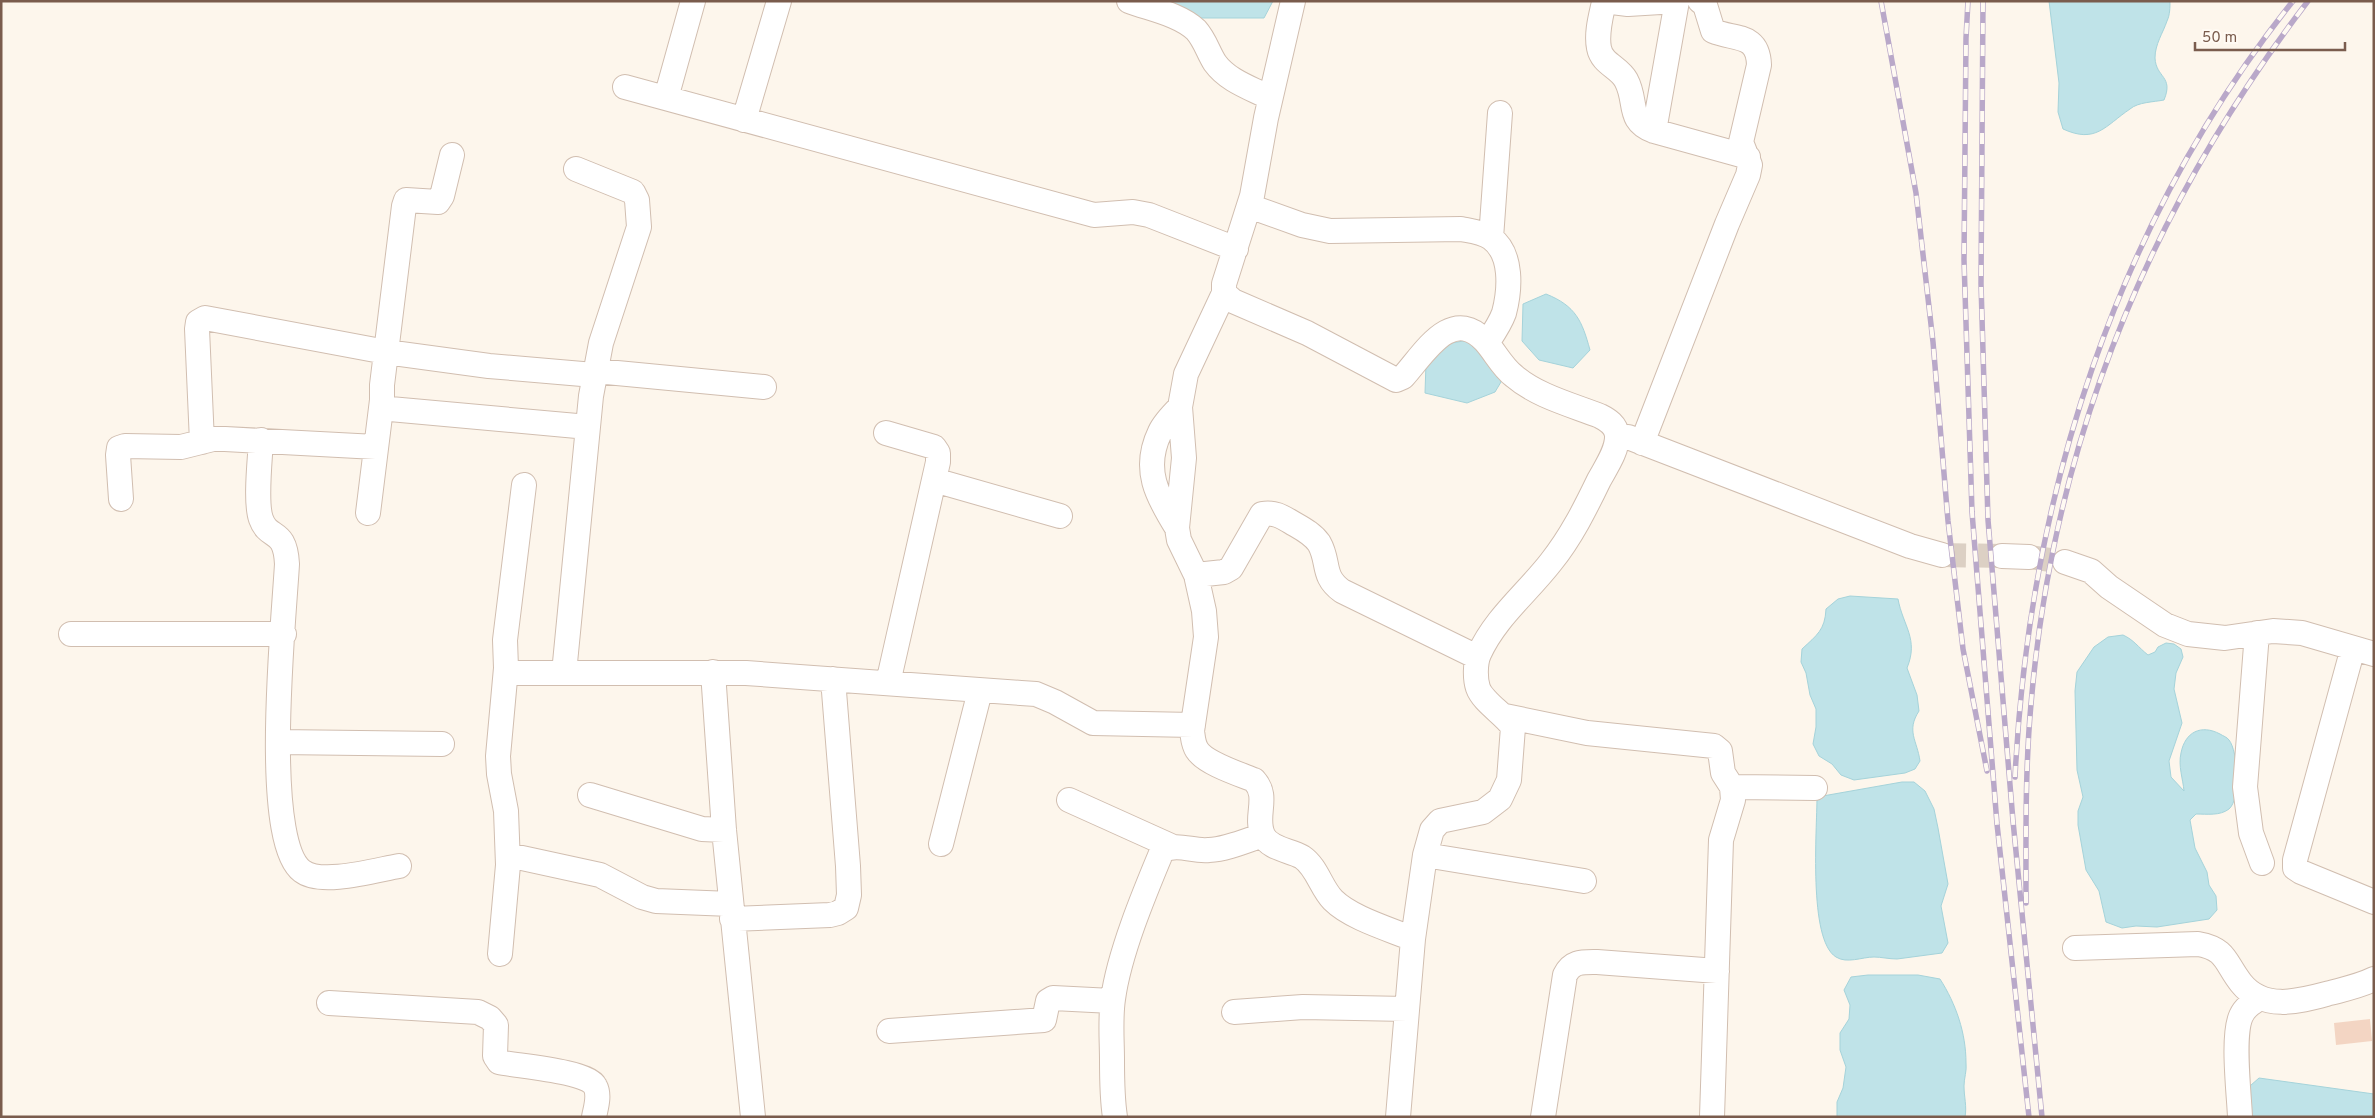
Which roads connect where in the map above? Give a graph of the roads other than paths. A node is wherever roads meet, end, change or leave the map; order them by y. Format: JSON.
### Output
{"nodes":[{"id":1,"x":693,"y":1,"type":"edge"},
{"id":2,"x":779,"y":1,"type":"edge"},
{"id":3,"x":1129,"y":1,"type":"edge"},
{"id":4,"x":1293,"y":1,"type":"edge"},
{"id":5,"x":1604,"y":1,"type":"edge"},
{"id":6,"x":1677,"y":1,"type":"edge"},
{"id":7,"x":1700,"y":1,"type":"edge"},
{"id":8,"x":1712,"y":12,"type":"edge"},
{"id":9,"x":625,"y":87,"type":"dead end"},
{"id":10,"x":666,"y":98,"type":"junction"},
{"id":11,"x":1270,"y":98,"type":"junction"},
{"id":12,"x":1500,"y":113,"type":"dead end"},
{"id":13,"x":744,"y":120,"type":"junction"},
{"id":14,"x":1654,"y":131,"type":"junction"},
{"id":15,"x":452,"y":155,"type":"dead end"},
{"id":16,"x":1748,"y":157,"type":"junction"},
{"id":17,"x":576,"y":169,"type":"dead end"},
{"id":18,"x":1249,"y":206,"type":"junction"},
{"id":19,"x":1491,"y":238,"type":"junction"},
{"id":20,"x":1236,"y":249,"type":"junction"},
{"id":21,"x":1224,"y":293,"type":"junction"},
{"id":22,"x":1487,"y":343,"type":"junction"},
{"id":23,"x":386,"y":352,"type":"junction"},
{"id":24,"x":595,"y":373,"type":"junction"},
{"id":25,"x":764,"y":387,"type":"dead end"},
{"id":26,"x":382,"y":400,"type":"junction"},
{"id":27,"x":588,"y":427,"type":"junction"},
{"id":28,"x":886,"y":433,"type":"dead end"},
{"id":29,"x":1617,"y":433,"type":"junction"},
{"id":30,"x":261,"y":440,"type":"junction"},
{"id":31,"x":202,"y":442,"type":"junction"},
{"id":32,"x":1642,"y":443,"type":"junction"},
{"id":33,"x":376,"y":447,"type":"junction"},
{"id":34,"x":934,"y":480,"type":"junction"},
{"id":35,"x":524,"y":485,"type":"dead end"},
{"id":36,"x":121,"y":499,"type":"dead end"},
{"id":37,"x":368,"y":513,"type":"dead end"},
{"id":38,"x":1060,"y":516,"type":"dead end"},
{"id":39,"x":1942,"y":554,"type":"tunnel mouth"},
{"id":40,"x":2002,"y":556,"type":"tunnel mouth"},
{"id":41,"x":2029,"y":557,"type":"tunnel mouth"},
{"id":42,"x":2065,"y":562,"type":"tunnel mouth"},
{"id":43,"x":1196,"y":574,"type":"junction"},
{"id":44,"x":2257,"y":633,"type":"junction"},
{"id":45,"x":71,"y":634,"type":"dead end"},
{"id":46,"x":284,"y":634,"type":"junction"},
{"id":47,"x":2364,"y":651,"type":"edge"},
{"id":48,"x":1477,"y":657,"type":"junction"},
{"id":49,"x":506,"y":668,"type":"junction"},
{"id":50,"x":713,"y":672,"type":"junction"},
{"id":51,"x":564,"y":673,"type":"junction"},
{"id":52,"x":833,"y":679,"type":"junction"},
{"id":53,"x":888,"y":683,"type":"junction"},
{"id":54,"x":980,"y":691,"type":"junction"},
{"id":55,"x":1505,"y":716,"type":"junction"},
{"id":56,"x":1193,"y":725,"type":"junction"},
{"id":57,"x":278,"y":742,"type":"junction"},
{"id":58,"x":442,"y":744,"type":"dead end"},
{"id":59,"x":1732,"y":787,"type":"junction"},
{"id":60,"x":1815,"y":788,"type":"dead end"},
{"id":61,"x":590,"y":795,"type":"dead end"},
{"id":62,"x":1069,"y":800,"type":"dead end"},
{"id":63,"x":724,"y":830,"type":"junction"},
{"id":64,"x":1263,"y":835,"type":"junction"},
{"id":65,"x":941,"y":844,"type":"dead end"},
{"id":66,"x":1171,"y":846,"type":"junction"},
{"id":67,"x":508,"y":855,"type":"junction"},
{"id":68,"x":1425,"y":855,"type":"junction"},
{"id":69,"x":2262,"y":863,"type":"dead end"},
{"id":70,"x":399,"y":866,"type":"dead end"},
{"id":71,"x":1584,"y":881,"type":"dead end"},
{"id":72,"x":2374,"y":902,"type":"edge"},
{"id":73,"x":731,"y":912,"type":"junction"},
{"id":74,"x":1413,"y":939,"type":"junction"},
{"id":75,"x":2075,"y":948,"type":"dead end"},
{"id":76,"x":500,"y":954,"type":"dead end"},
{"id":77,"x":1717,"y":971,"type":"junction"},
{"id":78,"x":2374,"y":979,"type":"edge"},
{"id":79,"x":2260,"y":998,"type":"junction"},
{"id":80,"x":1112,"y":1001,"type":"junction"},
{"id":81,"x":329,"y":1003,"type":"dead end"},
{"id":82,"x":1407,"y":1009,"type":"junction"},
{"id":83,"x":1234,"y":1012,"type":"dead end"},
{"id":84,"x":890,"y":1031,"type":"dead end"},
{"id":85,"x":1115,"y":1116,"type":"edge"},
{"id":86,"x":594,"y":1117,"type":"edge"},
{"id":87,"x":753,"y":1117,"type":"edge"},
{"id":88,"x":1398,"y":1117,"type":"edge"},
{"id":89,"x":1543,"y":1117,"type":"edge"},
{"id":90,"x":1712,"y":1117,"type":"edge"},
{"id":91,"x":2240,"y":1117,"type":"edge"}],
"edges":[{"from":1,"to":10,"type":"street"},
{"from":2,"to":13,"type":"street"},
{"from":3,"to":11,"type":"street"},
{"from":4,"to":11,"type":"street"},
{"from":5,"to":6,"type":"street"},
{"from":5,"to":14,"type":"street"},
{"from":6,"to":14,"type":"street"},
{"from":7,"to":8,"type":"street"},
{"from":8,"to":16,"type":"street"},
{"from":9,"to":10,"type":"street"},
{"from":10,"to":13,"type":"street"},
{"from":11,"to":18,"type":"street"},
{"from":12,"to":19,"type":"street"},
{"from":13,"to":20,"type":"street"},
{"from":14,"to":16,"type":"street"},
{"from":15,"to":23,"type":"street"},
{"from":16,"to":32,"type":"street"},
{"from":17,"to":24,"type":"street"},
{"from":18,"to":19,"type":"street"},
{"from":18,"to":20,"type":"street"},
{"from":19,"to":22,"type":"street"},
{"from":20,"to":21,"type":"street"},
{"from":21,"to":22,"type":"street"},
{"from":21,"to":43,"type":"street"},
{"from":22,"to":29,"type":"street"},
{"from":23,"to":24,"type":"street"},
{"from":23,"to":26,"type":"street"},
{"from":23,"to":31,"type":"street"},
{"from":24,"to":25,"type":"street"},
{"from":24,"to":27,"type":"street"},
{"from":26,"to":27,"type":"street"},
{"from":26,"to":33,"type":"street"},
{"from":27,"to":51,"type":"street"},
{"from":28,"to":34,"type":"street"},
{"from":29,"to":32,"type":"street"},
{"from":29,"to":48,"type":"street"},
{"from":30,"to":31,"type":"street"},
{"from":30,"to":33,"type":"street"},
{"from":30,"to":46,"type":"street"},
{"from":31,"to":36,"type":"street"},
{"from":32,"to":39,"type":"street"},
{"from":33,"to":37,"type":"street"},
{"from":34,"to":38,"type":"street"},
{"from":34,"to":53,"type":"street"},
{"from":35,"to":49,"type":"street"},
{"from":40,"to":41,"type":"street"},
{"from":42,"to":44,"type":"street"},
{"from":43,"to":48,"type":"street"},
{"from":43,"to":56,"type":"street"},
{"from":44,"to":47,"type":"street"},
{"from":44,"to":69,"type":"street"},
{"from":45,"to":46,"type":"street"},
{"from":46,"to":57,"type":"street"},
{"from":47,"to":72,"type":"street"},
{"from":48,"to":55,"type":"street"},
{"from":49,"to":51,"type":"street"},
{"from":49,"to":67,"type":"street"},
{"from":50,"to":51,"type":"street"},
{"from":50,"to":52,"type":"street"},
{"from":50,"to":63,"type":"street"},
{"from":52,"to":53,"type":"street"},
{"from":52,"to":73,"type":"street"},
{"from":53,"to":54,"type":"street"},
{"from":54,"to":56,"type":"street"},
{"from":54,"to":65,"type":"street"},
{"from":55,"to":59,"type":"street"},
{"from":55,"to":68,"type":"street"},
{"from":56,"to":64,"type":"street"},
{"from":57,"to":58,"type":"street"},
{"from":57,"to":70,"type":"street"},
{"from":59,"to":60,"type":"street"},
{"from":59,"to":77,"type":"street"},
{"from":61,"to":63,"type":"street"},
{"from":62,"to":66,"type":"street"},
{"from":63,"to":73,"type":"street"},
{"from":64,"to":66,"type":"street"},
{"from":64,"to":74,"type":"street"},
{"from":66,"to":80,"type":"street"},
{"from":67,"to":73,"type":"street"},
{"from":67,"to":76,"type":"street"},
{"from":68,"to":71,"type":"street"},
{"from":68,"to":74,"type":"street"},
{"from":73,"to":87,"type":"street"},
{"from":74,"to":82,"type":"street"},
{"from":75,"to":79,"type":"street"},
{"from":77,"to":89,"type":"street"},
{"from":77,"to":90,"type":"street"},
{"from":78,"to":79,"type":"street"},
{"from":79,"to":91,"type":"street"},
{"from":80,"to":84,"type":"street"},
{"from":80,"to":85,"type":"street"},
{"from":81,"to":86,"type":"street"},
{"from":82,"to":83,"type":"street"},
{"from":82,"to":88,"type":"street"}]}
